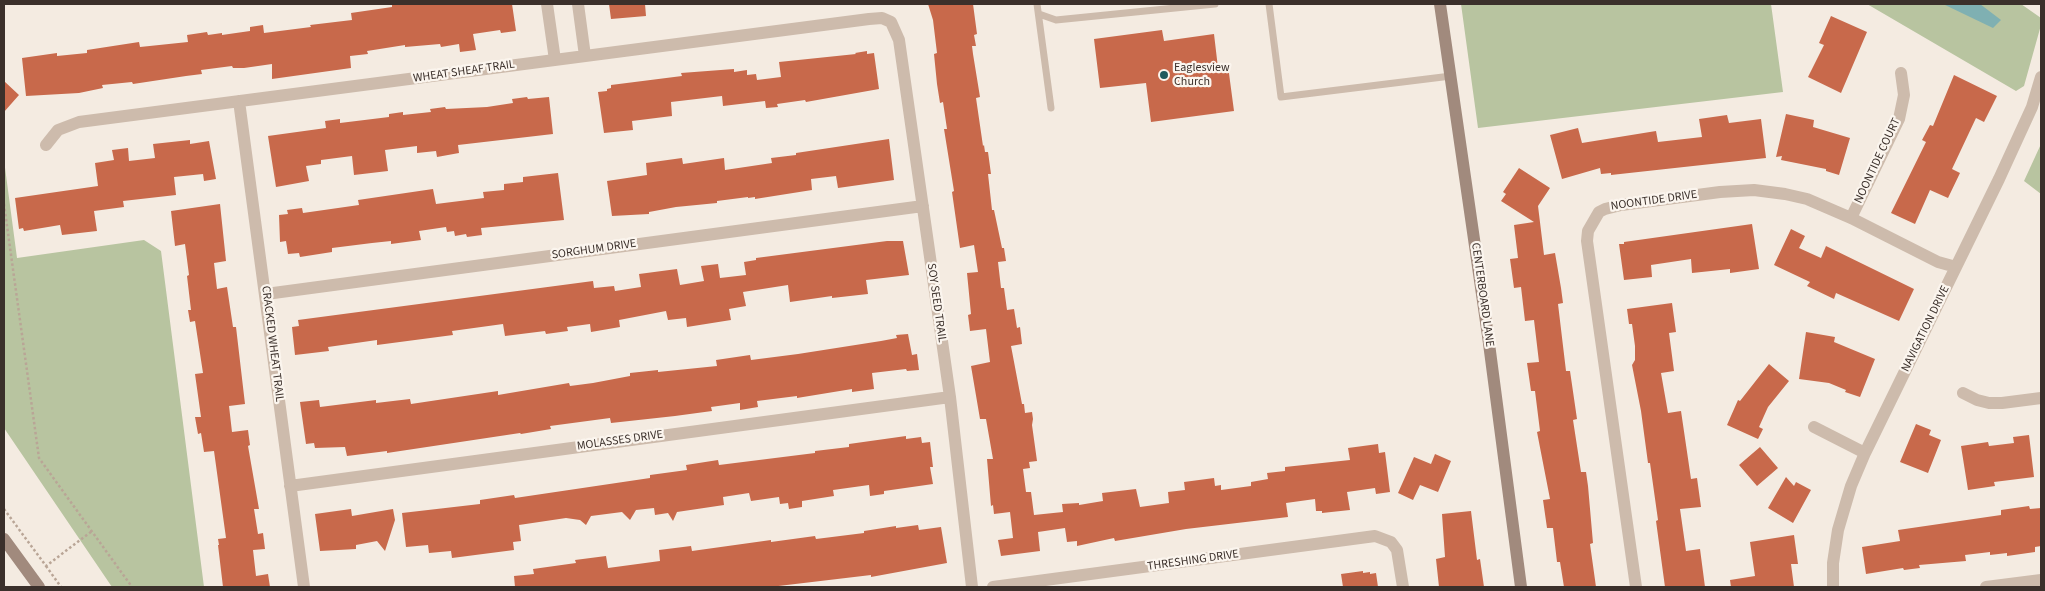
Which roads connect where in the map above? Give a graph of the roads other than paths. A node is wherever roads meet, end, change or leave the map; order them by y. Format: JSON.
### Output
{"nodes":[{"id":1,"x":547,"y":4,"type":"edge"},
{"id":2,"x":578,"y":4,"type":"edge"},
{"id":3,"x":1037,"y":4,"type":"edge"},
{"id":4,"x":1215,"y":4,"type":"edge"},
{"id":5,"x":1263,"y":4,"type":"edge"},
{"id":6,"x":1440,"y":4,"type":"edge"},
{"id":7,"x":1269,"y":7,"type":"edge"},
{"id":8,"x":1039,"y":14,"type":"junction"},
{"id":9,"x":891,"y":22,"type":"joint"},
{"id":10,"x":585,"y":56,"type":"junction"},
{"id":11,"x":555,"y":60,"type":"junction"},
{"id":12,"x":1901,"y":73,"type":"dead end"},
{"id":13,"x":1451,"y":76,"type":"junction"},
{"id":14,"x":2041,"y":77,"type":"edge"},
{"id":15,"x":239,"y":101,"type":"junction"},
{"id":16,"x":1051,"y":108,"type":"dead end"},
{"id":17,"x":46,"y":145,"type":"dead end"},
{"id":18,"x":923,"y":206,"type":"junction"},
{"id":19,"x":1851,"y":218,"type":"junction"},
{"id":20,"x":1956,"y":267,"type":"junction"},
{"id":21,"x":266,"y":294,"type":"junction"},
{"id":22,"x":1963,"y":393,"type":"dead end"},
{"id":23,"x":950,"y":397,"type":"junction"},
{"id":24,"x":2041,"y":398,"type":"edge"},
{"id":25,"x":1814,"y":427,"type":"dead end"},
{"id":26,"x":1865,"y":453,"type":"junction"},
{"id":27,"x":290,"y":486,"type":"junction"},
{"id":28,"x":4,"y":539,"type":"edge"},
{"id":29,"x":2041,"y":580,"type":"edge"},
{"id":30,"x":39,"y":587,"type":"edge"},
{"id":31,"x":304,"y":587,"type":"edge"},
{"id":32,"x":972,"y":587,"type":"edge"},
{"id":33,"x":993,"y":587,"type":"edge"},
{"id":34,"x":1403,"y":587,"type":"edge"},
{"id":35,"x":1521,"y":587,"type":"edge"},
{"id":36,"x":1636,"y":587,"type":"edge"},
{"id":37,"x":1833,"y":587,"type":"edge"},
{"id":38,"x":1986,"y":587,"type":"edge"}],
"edges":[{"from":1,"to":11,"type":"street"},
{"from":2,"to":10,"type":"street"},
{"from":3,"to":8,"type":"lane"},
{"from":4,"to":8,"type":"lane"},
{"from":5,"to":7,"type":"lane"},
{"from":6,"to":13,"type":"street","name":"CENTERBOARD LANE"},
{"from":7,"to":13,"type":"lane"},
{"from":8,"to":16,"type":"lane"},
{"from":9,"to":10,"type":"street","name":"WHEAT SHEAF TRAIL"},
{"from":9,"to":18,"type":"street","name":"SOY SEED TRAIL"},
{"from":10,"to":11,"type":"street","name":"WHEAT SHEAF TRAIL"},
{"from":11,"to":15,"type":"street","name":"WHEAT SHEAF TRAIL"},
{"from":12,"to":19,"type":"street","name":"NOONTIDE COURT"},
{"from":13,"to":35,"type":"street","name":"CENTERBOARD LANE"},
{"from":14,"to":20,"type":"street","name":"NAVIGATION DRIVE"},
{"from":15,"to":17,"type":"street","name":"WHEAT SHEAF TRAIL"},
{"from":15,"to":21,"type":"street","name":"CRACKED WHEAT TRAIL"},
{"from":18,"to":21,"type":"street","name":"SORGHUM DRIVE"},
{"from":18,"to":23,"type":"street","name":"SOY SEED TRAIL"},
{"from":19,"to":20,"type":"street","name":"NOONTIDE DRIVE"},
{"from":19,"to":36,"type":"street","name":"NOONTIDE DRIVE"},
{"from":20,"to":26,"type":"street","name":"NAVIGATION DRIVE"},
{"from":21,"to":27,"type":"street","name":"CRACKED WHEAT TRAIL"},
{"from":22,"to":24,"type":"street"},
{"from":23,"to":27,"type":"street","name":"MOLASSES DRIVE"},
{"from":23,"to":32,"type":"street","name":"SOY SEED TRAIL"},
{"from":25,"to":26,"type":"street"},
{"from":26,"to":37,"type":"street","name":"NAVIGATION DRIVE"},
{"from":27,"to":31,"type":"street","name":"CRACKED WHEAT TRAIL"},
{"from":28,"to":30,"type":"street"},
{"from":29,"to":38,"type":"street"},
{"from":33,"to":34,"type":"street","name":"THRESHING DRIVE"}]}
